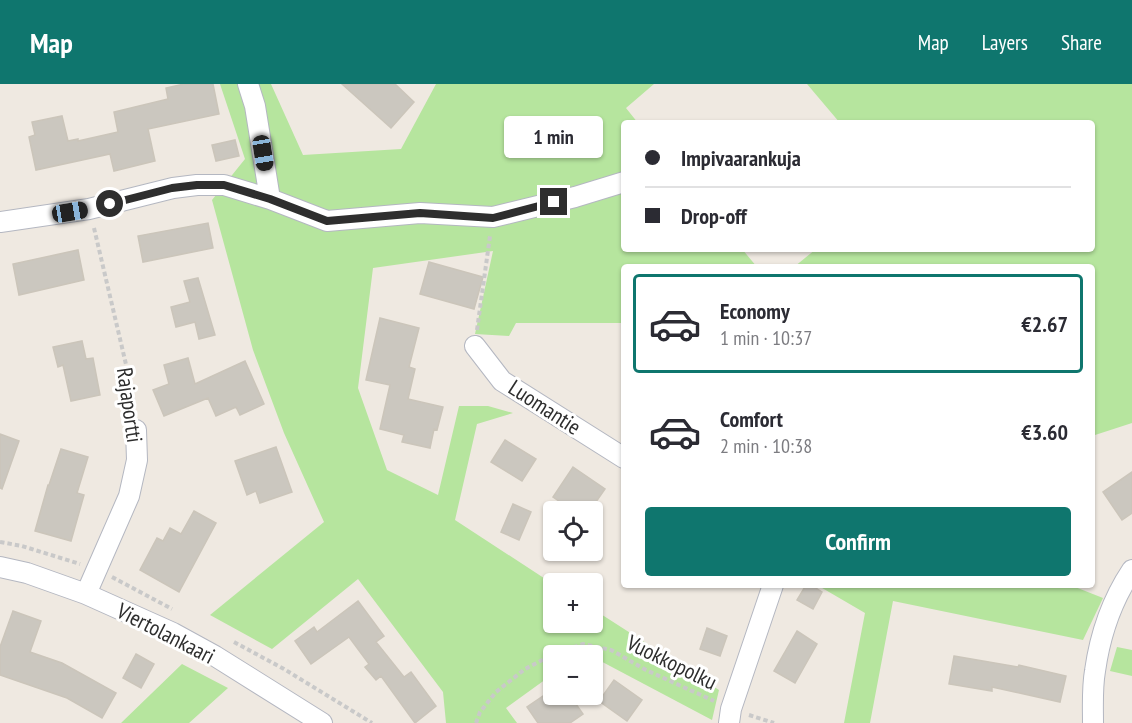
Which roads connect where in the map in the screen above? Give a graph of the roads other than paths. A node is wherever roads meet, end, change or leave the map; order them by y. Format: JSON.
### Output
{"nodes":[{"id":1,"x":248,"y":84,"type":"edge"},
{"id":2,"x":621,"y":183,"type":"edge"},
{"id":3,"x":270,"y":199,"type":"junction"},
{"id":4,"x":0,"y":222,"type":"edge"},
{"id":5,"x":475,"y":346,"type":"road end"},
{"id":6,"x":136,"y":430,"type":"road end"},
{"id":7,"x":621,"y":456,"type":"edge"},
{"id":8,"x":0,"y":567,"type":"edge"},
{"id":9,"x":1132,"y":570,"type":"edge"},
{"id":10,"x":771,"y":588,"type":"edge"},
{"id":11,"x":86,"y":594,"type":"junction"},
{"id":12,"x":730,"y":716,"type":"edge"},
{"id":13,"x":322,"y":723,"type":"edge"},
{"id":14,"x":1093,"y":723,"type":"edge"}],
"edges":[{"from":1,"to":3,"type":"street"},
{"from":2,"to":3,"type":"street"},
{"from":3,"to":4,"type":"street"},
{"from":5,"to":7,"type":"street","name":"Luomantie"},
{"from":6,"to":11,"type":"street","name":"Rajaportti"},
{"from":8,"to":11,"type":"street","name":"Viertolankaari"},
{"from":9,"to":14,"type":"street"},
{"from":10,"to":12,"type":"street"},
{"from":11,"to":13,"type":"street","name":"Viertolankaari"}]}
